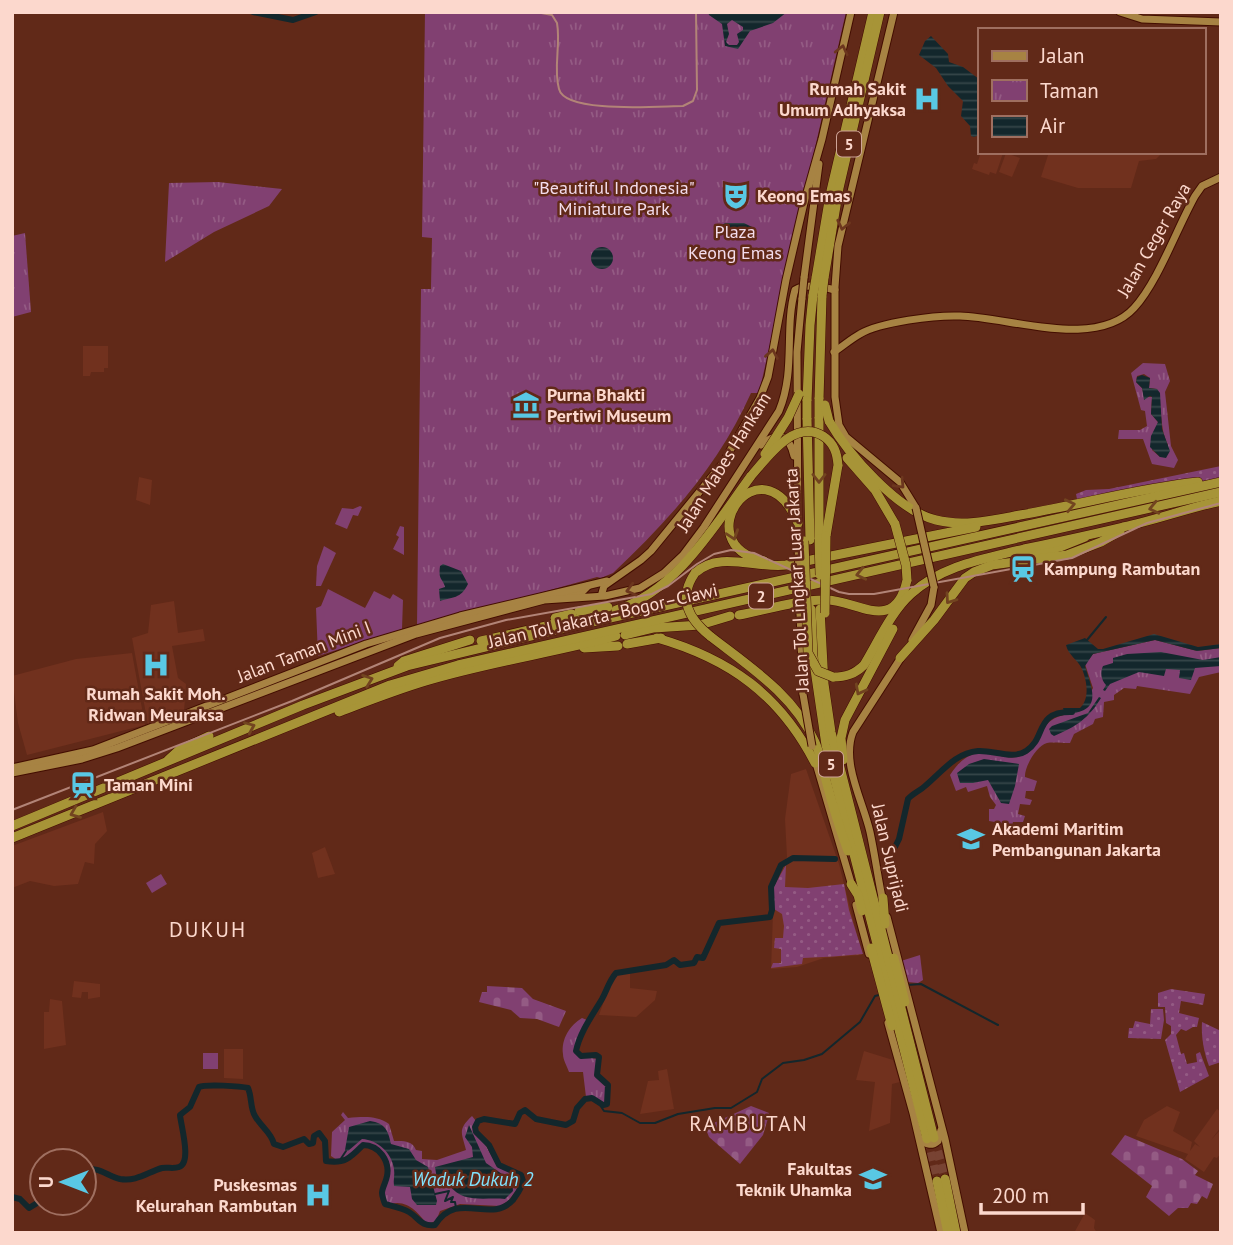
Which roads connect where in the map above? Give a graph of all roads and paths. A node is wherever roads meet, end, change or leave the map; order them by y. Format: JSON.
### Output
{"nodes":[{"id":1,"x":851,"y":12,"type":"edge"},
{"id":2,"x":870,"y":12,"type":"edge"},
{"id":3,"x":883,"y":12,"type":"edge"},
{"id":4,"x":894,"y":12,"type":"edge"},
{"id":5,"x":1120,"y":12,"type":"edge"},
{"id":6,"x":1221,"y":22,"type":"edge"},
{"id":7,"x":864,"y":63,"type":"junction"},
{"id":8,"x":822,"y":139,"type":"junction"},
{"id":9,"x":1221,"y":177,"type":"edge"},
{"id":10,"x":828,"y":285,"type":"junction"},
{"id":11,"x":785,"y":288,"type":"junction"},
{"id":12,"x":818,"y":296,"type":"junction"},
{"id":13,"x":798,"y":297,"type":"junction"},
{"id":14,"x":780,"y":308,"type":"junction"},
{"id":15,"x":810,"y":325,"type":"junction"},
{"id":16,"x":835,"y":354,"type":"junction"},
{"id":17,"x":824,"y":419,"type":"junction"},
{"id":18,"x":839,"y":425,"type":"junction"},
{"id":19,"x":798,"y":438,"type":"junction"},
{"id":20,"x":755,"y":450,"type":"junction"},
{"id":21,"x":850,"y":457,"type":"junction"},
{"id":22,"x":796,"y":468,"type":"junction"},
{"id":23,"x":751,"y":476,"type":"junction"},
{"id":24,"x":1221,"y":481,"type":"edge"},
{"id":25,"x":1221,"y":492,"type":"edge"},
{"id":26,"x":1221,"y":501,"type":"edge"},
{"id":27,"x":1049,"y":520,"type":"junction"},
{"id":28,"x":798,"y":523,"type":"junction"},
{"id":29,"x":1124,"y":527,"type":"junction"},
{"id":30,"x":1089,"y":534,"type":"junction"},
{"id":31,"x":812,"y":540,"type":"junction"},
{"id":32,"x":1024,"y":556,"type":"junction"},
{"id":33,"x":818,"y":557,"type":"junction"},
{"id":34,"x":990,"y":557,"type":"junction"},
{"id":35,"x":611,"y":580,"type":"junction"},
{"id":36,"x":592,"y":585,"type":"junction"},
{"id":37,"x":918,"y":589,"type":"junction"},
{"id":38,"x":604,"y":594,"type":"junction"},
{"id":39,"x":544,"y":600,"type":"junction"},
{"id":40,"x":819,"y":610,"type":"junction"},
{"id":41,"x":577,"y":615,"type":"junction"},
{"id":42,"x":657,"y":638,"type":"junction"},
{"id":43,"x":621,"y":640,"type":"junction"},
{"id":44,"x":432,"y":652,"type":"junction"},
{"id":45,"x":900,"y":658,"type":"junction"},
{"id":46,"x":395,"y":670,"type":"junction"},
{"id":47,"x":303,"y":705,"type":"junction"},
{"id":48,"x":278,"y":709,"type":"dead end"},
{"id":49,"x":800,"y":716,"type":"junction"},
{"id":50,"x":307,"y":719,"type":"junction"},
{"id":51,"x":209,"y":736,"type":"dead end"},
{"id":52,"x":815,"y":763,"type":"junction"},
{"id":53,"x":164,"y":764,"type":"junction"},
{"id":54,"x":12,"y":771,"type":"edge"},
{"id":55,"x":848,"y":800,"type":"junction"},
{"id":56,"x":13,"y":826,"type":"edge"},
{"id":57,"x":12,"y":838,"type":"edge"},
{"id":58,"x":851,"y":884,"type":"joint"},
{"id":59,"x":883,"y":898,"type":"joint"},
{"id":60,"x":869,"y":916,"type":"junction"},
{"id":61,"x":892,"y":989,"type":"junction"},
{"id":62,"x":909,"y":1054,"type":"junction"},
{"id":63,"x":940,"y":1123,"type":"junction"},
{"id":64,"x":927,"y":1139,"type":"junction"},
{"id":65,"x":941,"y":1233,"type":"edge"},
{"id":66,"x":948,"y":1233,"type":"edge"},
{"id":67,"x":956,"y":1233,"type":"edge"},
{"id":68,"x":965,"y":1233,"type":"edge"}],
"edges":[{"from":8,"to":1,"type":"main road","name":"Jalan Mabes Hankam","one_way":true},
{"from":2,"to":7,"type":"highway"},
{"from":3,"to":7,"type":"highway"},
{"from":4,"to":10,"type":"main road","one_way":true},
{"from":5,"to":6,"type":"main road"},
{"from":7,"to":10,"type":"highway","name":"Jalan Tol Lingkar Luar Jakarta","number":"5"},
{"from":8,"to":11,"type":"main road","name":"Jalan Mabes Hankam"},
{"from":8,"to":13,"type":"main road","bridge":true},
{"from":9,"to":16,"type":"main road","name":"Jalan Ceger Raya"},
{"from":10,"to":11,"type":"main road"},
{"from":10,"to":12,"type":"highway","name":"Jalan Tol Lingkar Luar Jakarta","number":"5","bridge":true},
{"from":10,"to":13,"type":"main road"},
{"from":10,"to":16,"type":"main road"},
{"from":11,"to":14,"type":"main road","name":"Jalan Mabes Hankam"},
{"from":12,"to":15,"type":"highway","name":"Jalan Tol Lingkar Luar Jakarta","number":"5"},
{"from":12,"to":17,"type":"highway","name":"Jalan Tol Lingkar Luar Jakarta","number":"5","bridge":true},
{"from":13,"to":14,"type":"main road"},
{"from":13,"to":19,"type":"main road"},
{"from":13,"to":20,"type":"main road","name":"Jalan Mabes Hankam"},
{"from":35,"to":14,"type":"main road","name":"Jalan Mabes Hankam","one_way":true},
{"from":15,"to":23,"type":"highway","bridge":true},
{"from":15,"to":31,"type":"highway","name":"Jalan Tol Lingkar Luar Jakarta","number":"5","bridge":true},
{"from":16,"to":18,"type":"main road"},
{"from":17,"to":21,"type":"highway"},
{"from":17,"to":31,"type":"highway","name":"Jalan Tol Lingkar Luar Jakarta","number":"5","one_way":true},
{"from":18,"to":19,"type":"main road"},
{"from":18,"to":45,"type":"main road","name":"Jalan Suprijadi","one_way":true,"bridge":true},
{"from":19,"to":22,"type":"main road"},
{"from":20,"to":22,"type":"main road"},
{"from":20,"to":38,"type":"main road","name":"Jalan Mabes Hankam","one_way":true},
{"from":21,"to":24,"type":"highway","one_way":true},
{"from":21,"to":43,"type":"highway","bridge":true},
{"from":22,"to":28,"type":"main road"},
{"from":23,"to":31,"type":"highway","bridge":true},
{"from":23,"to":41,"type":"highway"},
{"from":24,"to":27,"type":"highway","name":"Jalan Tol Jakarta–Bogor–Ciawi","number":"2"},
{"from":25,"to":50,"type":"highway","name":"Jalan Tol Jakarta–Bogor–Ciawi","number":"2","one_way":true},
{"from":26,"to":29,"type":"highway"},
{"from":27,"to":33,"type":"highway"},
{"from":27,"to":46,"type":"highway","name":"Jalan Tol Jakarta–Bogor–Ciawi","number":"2"},
{"from":28,"to":31,"type":"main road"},
{"from":28,"to":33,"type":"highway","one_way":true},
{"from":29,"to":30,"type":"highway"},
{"from":29,"to":32,"type":"highway"},
{"from":29,"to":45,"type":"highway","one_way":true},
{"from":30,"to":32,"type":"highway"},
{"from":30,"to":34,"type":"highway"},
{"from":31,"to":37,"type":"highway","bridge":true},
{"from":31,"to":40,"type":"highway","name":"Jalan Tol Lingkar Luar Jakarta","number":"5","bridge":true},
{"from":31,"to":40,"type":"highway","bridge":true},
{"from":31,"to":52,"type":"main road","bridge":true},
{"from":32,"to":34,"type":"highway"},
{"from":33,"to":49,"type":"highway","bridge":true},
{"from":34,"to":37,"type":"highway"},
{"from":35,"to":36,"type":"main road","name":"Jalan Taman Mini I"},
{"from":35,"to":38,"type":"main road"},
{"from":36,"to":38,"type":"main road"},
{"from":36,"to":39,"type":"main road"},
{"from":36,"to":54,"type":"main road","name":"Jalan Taman Mini I"},
{"from":37,"to":55,"type":"highway","one_way":true},
{"from":38,"to":39,"type":"main road","name":"Jalan Taman Mini I"},
{"from":39,"to":54,"type":"main road","name":"Jalan Taman Mini I"},
{"from":40,"to":55,"type":"highway","name":"Jalan Tol Lingkar Luar Jakarta","number":"5"},
{"from":40,"to":60,"type":"highway","name":"Jalan Tol Lingkar Luar Jakarta","number":"5"},
{"from":41,"to":44,"type":"highway"},
{"from":41,"to":44,"type":"highway"},
{"from":42,"to":43,"type":"highway"},
{"from":42,"to":49,"type":"highway"},
{"from":42,"to":52,"type":"highway"},
{"from":43,"to":50,"type":"highway"},
{"from":44,"to":46,"type":"highway"},
{"from":45,"to":59,"type":"main road","name":"Jalan Suprijadi"},
{"from":47,"to":46,"type":"highway","name":"Jalan Tol Jakarta–Bogor–Ciawi","number":"2","one_way":true},
{"from":47,"to":48,"type":"highway"},
{"from":53,"to":47,"type":"highway","name":"Jalan Tol Jakarta–Bogor–Ciawi","number":"2","one_way":true},
{"from":49,"to":60,"type":"highway"},
{"from":50,"to":57,"type":"highway","name":"Jalan Tol Jakarta–Bogor–Ciawi","number":"2","one_way":true},
{"from":51,"to":53,"type":"highway"},
{"from":52,"to":58,"type":"main road"},
{"from":53,"to":56,"type":"highway","name":"Jalan Tol Jakarta–Bogor–Ciawi","number":"2"},
{"from":55,"to":61,"type":"highway","name":"Jalan Tol Lingkar Luar Jakarta","number":"5"},
{"from":58,"to":61,"type":"highway"},
{"from":59,"to":61,"type":"highway"},
{"from":60,"to":61,"type":"highway","name":"Jalan Tol Lingkar Luar Jakarta","number":"5"},
{"from":61,"to":62,"type":"highway"},
{"from":61,"to":62,"type":"highway"},
{"from":61,"to":63,"type":"main road"},
{"from":61,"to":64,"type":"main road"},
{"from":62,"to":64,"type":"highway"},
{"from":63,"to":64,"type":"main road"},
{"from":63,"to":68,"type":"main road"},
{"from":64,"to":65,"type":"main road"},
{"from":66,"to":67,"type":"highway"}]}
